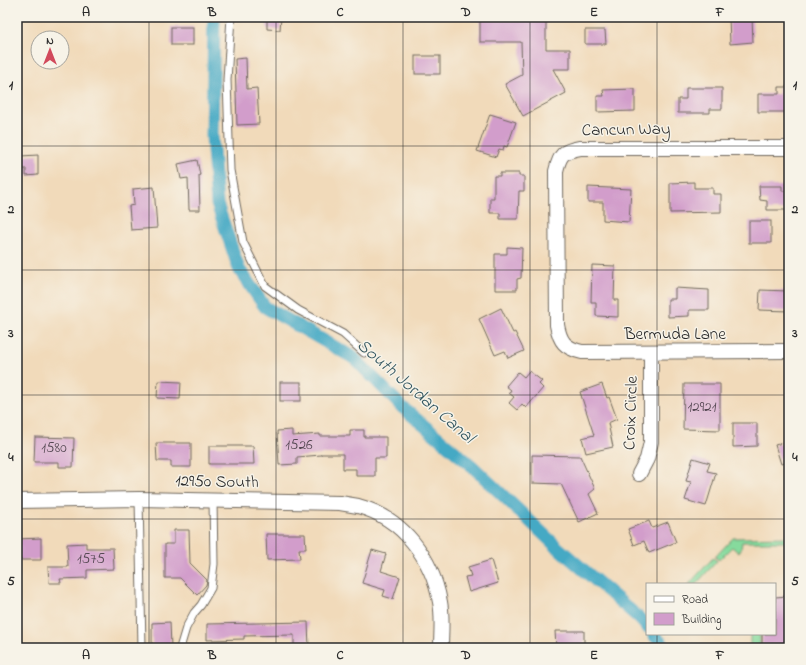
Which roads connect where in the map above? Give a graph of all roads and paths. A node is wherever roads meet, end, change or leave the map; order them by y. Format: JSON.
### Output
{"nodes":[{"id":1,"x":231,"y":17,"type":"edge"},
{"id":2,"x":789,"y":148,"type":"edge"},
{"id":3,"x":564,"y":344,"type":"joint"},
{"id":4,"x":651,"y":352,"type":"junction"},
{"id":5,"x":789,"y":352,"type":"edge"},
{"id":6,"x":364,"y":353,"type":"dead end"},
{"id":7,"x":639,"y":474,"type":"dead end"},
{"id":8,"x":139,"y":500,"type":"junction"},
{"id":9,"x":213,"y":500,"type":"junction"},
{"id":10,"x":17,"y":501,"type":"edge"},
{"id":11,"x":142,"y":648,"type":"edge"},
{"id":12,"x":180,"y":648,"type":"edge"},
{"id":13,"x":441,"y":648,"type":"edge"}],
"edges":[{"from":1,"to":6,"type":"lane"},
{"from":2,"to":3,"type":"street","name":"Cancun Way"},
{"from":3,"to":4,"type":"street","name":"Bermuda Lane"},
{"from":4,"to":5,"type":"street","name":"Bermuda Lane"},
{"from":4,"to":7,"type":"street","name":"Croix Circle"},
{"from":8,"to":9,"type":"street","name":"12950 South"},
{"from":8,"to":10,"type":"street","name":"12950 South"},
{"from":8,"to":11,"type":"lane"},
{"from":9,"to":12,"type":"lane"},
{"from":9,"to":13,"type":"street","name":"12950 South"}]}
